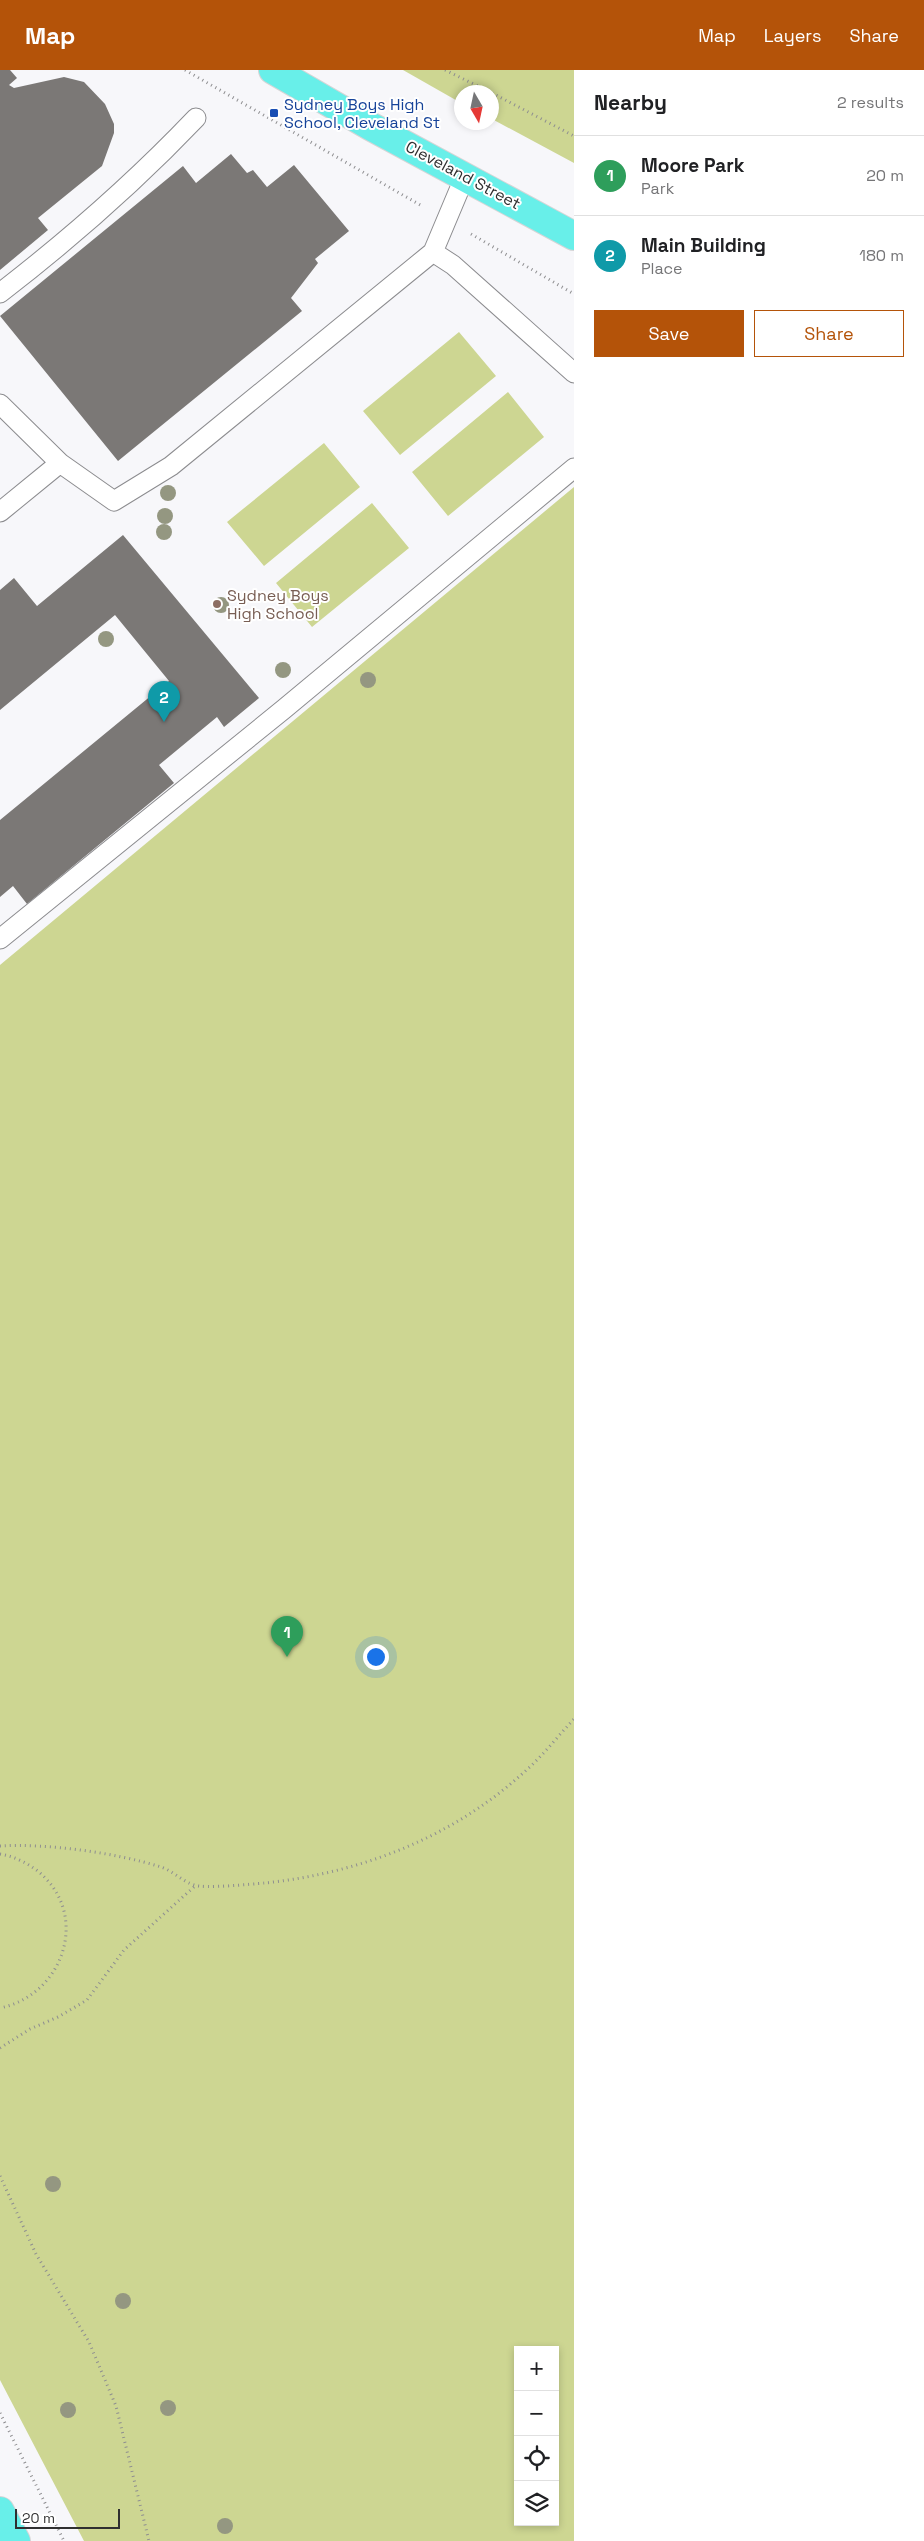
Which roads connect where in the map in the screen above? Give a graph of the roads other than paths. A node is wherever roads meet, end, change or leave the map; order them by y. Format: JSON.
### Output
{"nodes":[{"id":1,"x":273,"y":70,"type":"edge"},
{"id":2,"x":196,"y":118,"type":"dead end"},
{"id":3,"x":465,"y":176,"type":"junction"},
{"id":4,"x":574,"y":236,"type":"edge"},
{"id":5,"x":433,"y":252,"type":"junction"},
{"id":6,"x":0,"y":293,"type":"edge"},
{"id":7,"x":574,"y":374,"type":"edge"},
{"id":8,"x":0,"y":404,"type":"edge"},
{"id":9,"x":60,"y":463,"type":"junction"},
{"id":10,"x":574,"y":468,"type":"edge"},
{"id":11,"x":0,"y":512,"type":"edge"},
{"id":12,"x":0,"y":939,"type":"edge"},
{"id":13,"x":0,"y":2511,"type":"edge"},
{"id":14,"x":16,"y":2541,"type":"edge"}],
"edges":[{"from":1,"to":3,"type":"main road","name":"Cleveland Street"},
{"from":2,"to":6,"type":"lane"},
{"from":3,"to":4,"type":"main road","name":"Cleveland Street"},
{"from":3,"to":5,"type":"lane"},
{"from":5,"to":7,"type":"lane"},
{"from":5,"to":9,"type":"lane"},
{"from":8,"to":9,"type":"lane"},
{"from":9,"to":11,"type":"lane"},
{"from":10,"to":12,"type":"lane"},
{"from":13,"to":14,"type":"main road"}]}
